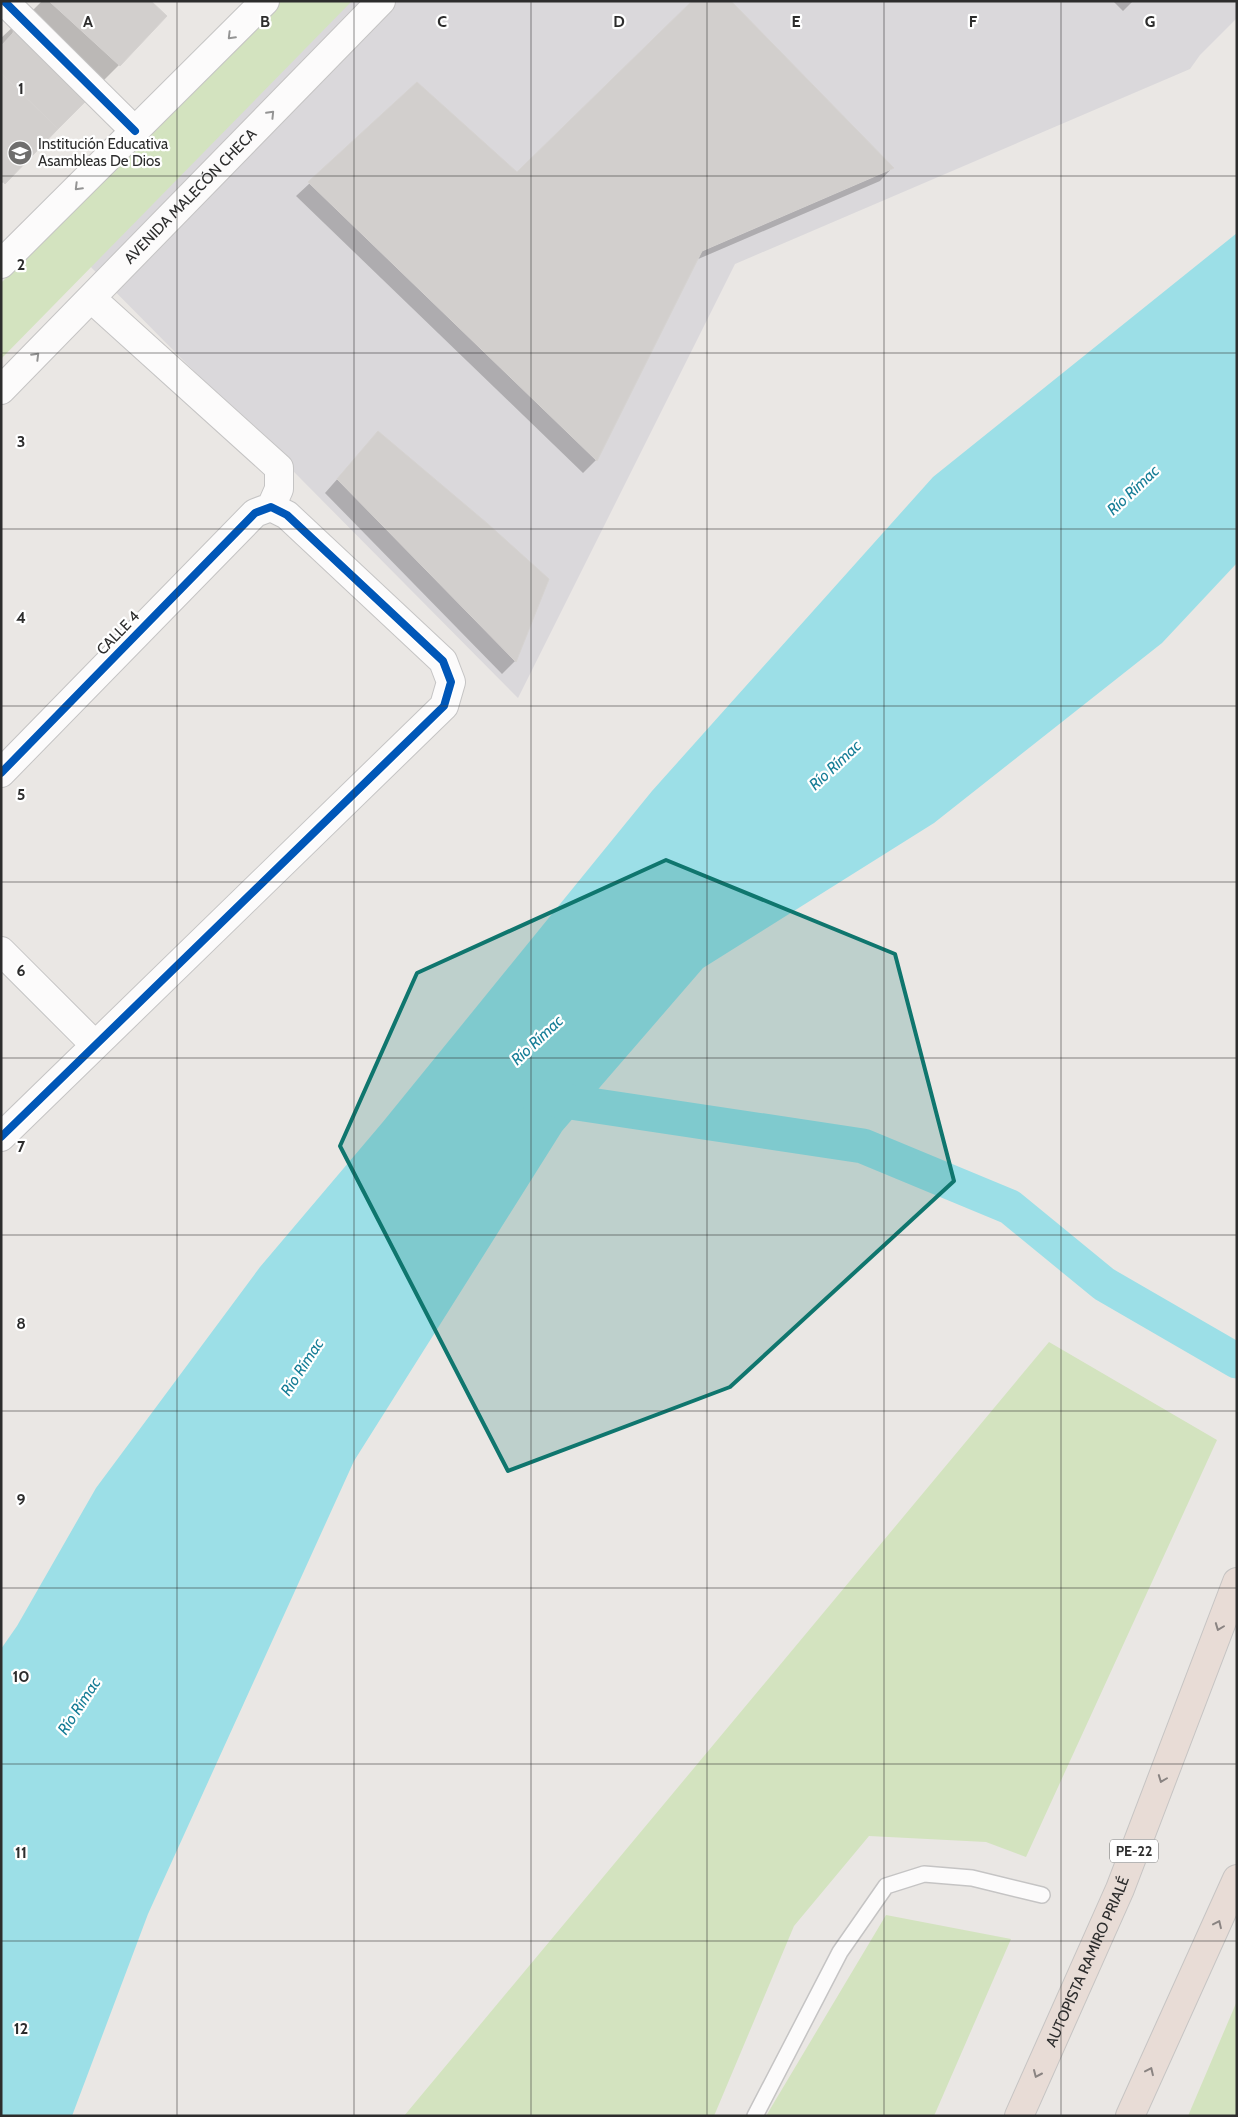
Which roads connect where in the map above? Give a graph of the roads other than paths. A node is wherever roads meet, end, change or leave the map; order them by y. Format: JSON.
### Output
{"nodes":[{"id":1,"x":4,"y":1,"type":"edge"},
{"id":2,"x":265,"y":1,"type":"edge"},
{"id":3,"x":381,"y":1,"type":"edge"},
{"id":4,"x":134,"y":131,"type":"junction"},
{"id":5,"x":1,"y":264,"type":"edge"},
{"id":6,"x":92,"y":299,"type":"junction"},
{"id":7,"x":1,"y":390,"type":"edge"},
{"id":8,"x":263,"y":510,"type":"junction"},
{"id":9,"x":1,"y":773,"type":"edge"},
{"id":10,"x":1,"y":950,"type":"edge"},
{"id":11,"x":95,"y":1045,"type":"junction"},
{"id":12,"x":1,"y":1137,"type":"edge"},
{"id":13,"x":1237,"y":1582,"type":"edge"},
{"id":14,"x":1237,"y":1879,"type":"edge"},
{"id":15,"x":1042,"y":1895,"type":"dead end"},
{"id":16,"x":755,"y":2116,"type":"edge"},
{"id":17,"x":1019,"y":2116,"type":"edge"},
{"id":18,"x":1130,"y":2116,"type":"edge"}],
"edges":[{"from":1,"to":4,"type":"street"},
{"from":2,"to":4,"type":"street","one_way":true},
{"from":6,"to":3,"type":"street","name":"AVENIDA MALECÓN CHECA","one_way":true},
{"from":4,"to":5,"type":"street","one_way":true},
{"from":7,"to":6,"type":"street","name":"AVENIDA MALECÓN CHECA","one_way":true},
{"from":6,"to":8,"type":"street"},
{"from":8,"to":9,"type":"street","name":"CALLE 4"},
{"from":8,"to":11,"type":"street"},
{"from":10,"to":11,"type":"street"},
{"from":11,"to":12,"type":"street"},
{"from":13,"to":17,"type":"highway","name":"AUTOPISTA RAMIRO PRIALÉ","number":"PE-22","one_way":true},
{"from":18,"to":14,"type":"highway","one_way":true},
{"from":15,"to":16,"type":"lane"}]}
